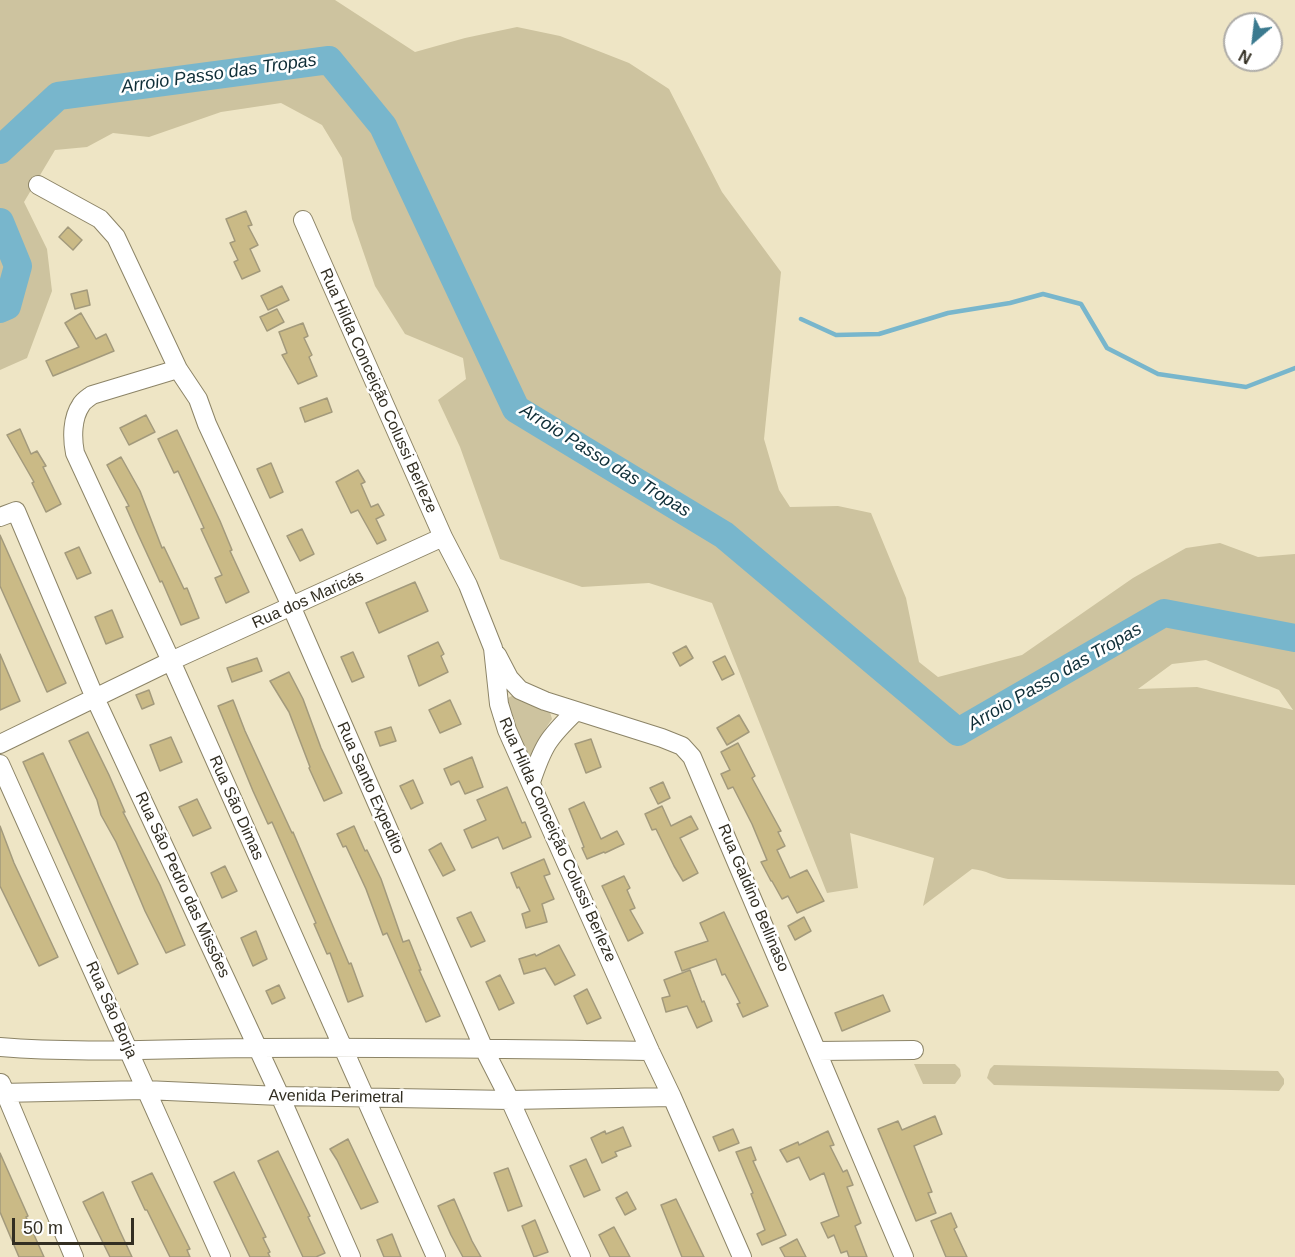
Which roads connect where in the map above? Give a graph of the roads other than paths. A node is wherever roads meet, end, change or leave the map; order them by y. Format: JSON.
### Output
{"nodes":[{"id":1,"x":38,"y":185,"type":"dead end"},
{"id":2,"x":303,"y":220,"type":"dead end"},
{"id":3,"x":178,"y":369,"type":"junction"},
{"id":4,"x":8,"y":514,"type":"edge"},
{"id":5,"x":443,"y":537,"type":"junction"},
{"id":6,"x":292,"y":608,"type":"junction"},
{"id":7,"x":493,"y":648,"type":"junction"},
{"id":8,"x":171,"y":661,"type":"junction"},
{"id":9,"x":516,"y":686,"type":"junction"},
{"id":10,"x":498,"y":697,"type":"junction"},
{"id":11,"x":95,"y":698,"type":"junction"},
{"id":12,"x":575,"y":711,"type":"junction"},
{"id":13,"x":0,"y":744,"type":"edge"},
{"id":14,"x":0,"y":764,"type":"edge"},
{"id":15,"x":531,"y":782,"type":"junction"},
{"id":16,"x":0,"y":1047,"type":"edge"},
{"id":17,"x":258,"y":1048,"type":"junction"},
{"id":18,"x":342,"y":1048,"type":"junction"},
{"id":19,"x":484,"y":1048,"type":"junction"},
{"id":20,"x":914,"y":1050,"type":"dead end"},
{"id":21,"x":130,"y":1051,"type":"junction"},
{"id":22,"x":650,"y":1051,"type":"junction"},
{"id":23,"x":817,"y":1051,"type":"junction"},
{"id":24,"x":2,"y":1089,"type":"edge"},
{"id":25,"x":145,"y":1090,"type":"junction"},
{"id":26,"x":280,"y":1096,"type":"junction"},
{"id":27,"x":365,"y":1097,"type":"junction"},
{"id":28,"x":672,"y":1097,"type":"junction"},
{"id":29,"x":510,"y":1100,"type":"junction"},
{"id":30,"x":74,"y":1257,"type":"edge"},
{"id":31,"x":221,"y":1257,"type":"edge"},
{"id":32,"x":351,"y":1257,"type":"edge"},
{"id":33,"x":436,"y":1257,"type":"edge"},
{"id":34,"x":581,"y":1257,"type":"edge"},
{"id":35,"x":742,"y":1257,"type":"edge"},
{"id":36,"x":904,"y":1257,"type":"edge"}],
"edges":[{"from":1,"to":3,"type":"street","name":"Rua Santo Expedito"},
{"from":2,"to":5,"type":"street","name":"Rua Hilda Conceição Colussi Berleze"},
{"from":3,"to":6,"type":"street","name":"Rua Santo Expedito"},
{"from":3,"to":8,"type":"street","name":"Rua São Dimas"},
{"from":4,"to":11,"type":"street","name":"Rua São Pedro das Missões"},
{"from":5,"to":6,"type":"street","name":"Rua dos Maricás"},
{"from":5,"to":7,"type":"street","name":"Rua Hilda Conceição Colussi Berleze"},
{"from":6,"to":8,"type":"street","name":"Rua dos Maricás"},
{"from":6,"to":19,"type":"street","name":"Rua Santo Expedito"},
{"from":7,"to":9,"type":"street","name":"Rua Galdino Bellinaso"},
{"from":7,"to":10,"type":"street","name":"Rua Hilda Conceição Colussi Berleze"},
{"from":8,"to":11,"type":"street","name":"Rua dos Maricás"},
{"from":8,"to":18,"type":"street","name":"Rua São Dimas"},
{"from":9,"to":10,"type":"street"},
{"from":9,"to":12,"type":"street","name":"Rua Galdino Bellinaso"},
{"from":10,"to":15,"type":"street","name":"Rua Hilda Conceição Colussi Berleze"},
{"from":11,"to":13,"type":"street","name":"Rua dos Maricás"},
{"from":11,"to":17,"type":"street","name":"Rua São Pedro das Missões"},
{"from":12,"to":15,"type":"street"},
{"from":12,"to":23,"type":"street","name":"Rua Galdino Bellinaso"},
{"from":14,"to":21,"type":"street","name":"Rua São Borja"},
{"from":15,"to":22,"type":"street","name":"Rua Hilda Conceição Colussi Berleze"},
{"from":16,"to":21,"type":"street"},
{"from":17,"to":18,"type":"street"},
{"from":17,"to":21,"type":"street"},
{"from":17,"to":26,"type":"street","name":"Rua São Pedro das Missões"},
{"from":18,"to":19,"type":"street"},
{"from":18,"to":27,"type":"street","name":"Rua São Dimas"},
{"from":19,"to":22,"type":"street"},
{"from":19,"to":29,"type":"street","name":"Rua Santo Expedito"},
{"from":20,"to":23,"type":"street"},
{"from":21,"to":25,"type":"street","name":"Rua São Borja"},
{"from":22,"to":28,"type":"street","name":"Rua Hilda Conceição Colussi Berleze"},
{"from":23,"to":36,"type":"street","name":"Rua Galdino Bellinaso"},
{"from":24,"to":25,"type":"street","name":"Avenida Perimetral"},
{"from":24,"to":30,"type":"street"},
{"from":25,"to":26,"type":"street","name":"Avenida Perimetral"},
{"from":25,"to":31,"type":"street","name":"Rua São Borja"},
{"from":26,"to":27,"type":"street","name":"Avenida Perimetral"},
{"from":26,"to":32,"type":"street","name":"Rua São Pedro das Missões"},
{"from":27,"to":29,"type":"street","name":"Avenida Perimetral"},
{"from":27,"to":33,"type":"street","name":"Rua São Dimas"},
{"from":28,"to":29,"type":"street","name":"Avenida Perimetral"},
{"from":28,"to":35,"type":"street","name":"Rua Hilda Conceição Colussi Berleze"},
{"from":29,"to":34,"type":"street","name":"Rua Santo Expedito"}]}
